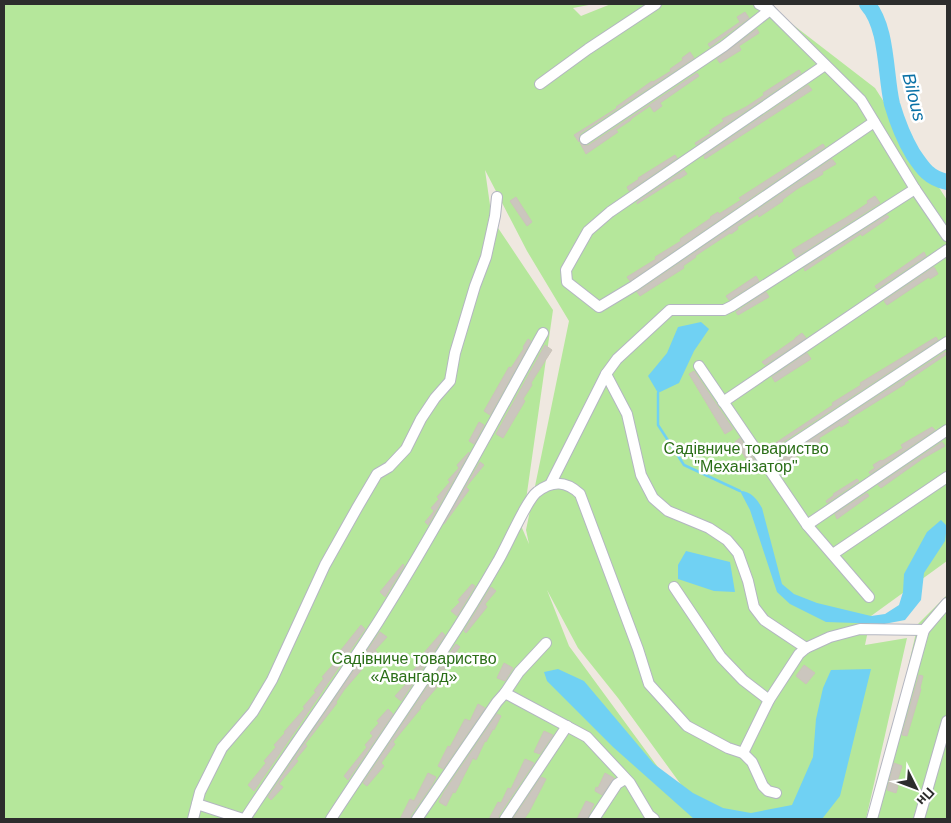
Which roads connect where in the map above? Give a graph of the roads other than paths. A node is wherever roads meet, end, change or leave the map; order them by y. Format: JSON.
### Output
{"nodes":[{"id":1,"x":656,"y":4,"type":"edge"},
{"id":2,"x":759,"y":4,"type":"edge"},
{"id":3,"x":770,"y":10,"type":"junction"},
{"id":4,"x":825,"y":65,"type":"junction"},
{"id":5,"x":540,"y":84,"type":"dead end"},
{"id":6,"x":874,"y":122,"type":"junction"},
{"id":7,"x":585,"y":139,"type":"dead end"},
{"id":8,"x":915,"y":189,"type":"junction"},
{"id":9,"x":497,"y":197,"type":"dead end"},
{"id":10,"x":947,"y":236,"type":"edge"},
{"id":11,"x":947,"y":250,"type":"edge"},
{"id":12,"x":543,"y":333,"type":"dead end"},
{"id":13,"x":947,"y":342,"type":"edge"},
{"id":14,"x":699,"y":366,"type":"dead end"},
{"id":15,"x":606,"y":374,"type":"junction"},
{"id":16,"x":723,"y":402,"type":"junction"},
{"id":17,"x":947,"y":430,"type":"edge"},
{"id":18,"x":764,"y":463,"type":"junction"},
{"id":19,"x":947,"y":477,"type":"edge"},
{"id":20,"x":551,"y":483,"type":"junction"},
{"id":21,"x":808,"y":525,"type":"junction"},
{"id":22,"x":833,"y":554,"type":"junction"},
{"id":23,"x":674,"y":587,"type":"dead end"},
{"id":24,"x":869,"y":597,"type":"dead end"},
{"id":25,"x":947,"y":603,"type":"edge"},
{"id":26,"x":924,"y":630,"type":"junction"},
{"id":27,"x":546,"y":643,"type":"dead end"},
{"id":28,"x":806,"y":648,"type":"junction"},
{"id":29,"x":505,"y":693,"type":"junction"},
{"id":30,"x":769,"y":700,"type":"junction"},
{"id":31,"x":947,"y":721,"type":"edge"},
{"id":32,"x":567,"y":726,"type":"junction"},
{"id":33,"x":743,"y":752,"type":"junction"},
{"id":34,"x":625,"y":780,"type":"junction"},
{"id":35,"x":776,"y":793,"type":"dead end"},
{"id":36,"x":197,"y":804,"type":"junction"},
{"id":37,"x":650,"y":818,"type":"edge"},
{"id":38,"x":193,"y":819,"type":"edge"},
{"id":39,"x":244,"y":819,"type":"edge"},
{"id":40,"x":331,"y":819,"type":"edge"},
{"id":41,"x":417,"y":819,"type":"edge"},
{"id":42,"x":505,"y":819,"type":"edge"},
{"id":43,"x":594,"y":819,"type":"edge"},
{"id":44,"x":872,"y":819,"type":"edge"},
{"id":45,"x":919,"y":819,"type":"edge"}],
"edges":[{"from":1,"to":5,"type":"street"},
{"from":2,"to":3,"type":"street"},
{"from":3,"to":4,"type":"street"},
{"from":3,"to":7,"type":"street"},
{"from":4,"to":6,"type":"street"},
{"from":4,"to":6,"type":"street"},
{"from":6,"to":8,"type":"street"},
{"from":8,"to":10,"type":"street"},
{"from":8,"to":15,"type":"street"},
{"from":9,"to":36,"type":"street"},
{"from":11,"to":16,"type":"street"},
{"from":12,"to":39,"type":"street"},
{"from":13,"to":18,"type":"street"},
{"from":14,"to":16,"type":"street"},
{"from":15,"to":20,"type":"street"},
{"from":15,"to":28,"type":"street"},
{"from":16,"to":18,"type":"street"},
{"from":17,"to":21,"type":"street"},
{"from":18,"to":21,"type":"street"},
{"from":19,"to":22,"type":"street"},
{"from":20,"to":33,"type":"street"},
{"from":20,"to":40,"type":"street"},
{"from":21,"to":22,"type":"street"},
{"from":22,"to":24,"type":"street"},
{"from":23,"to":30,"type":"street"},
{"from":25,"to":26,"type":"street"},
{"from":26,"to":28,"type":"street"},
{"from":26,"to":44,"type":"street"},
{"from":27,"to":29,"type":"street"},
{"from":28,"to":30,"type":"street"},
{"from":29,"to":32,"type":"street"},
{"from":29,"to":41,"type":"street"},
{"from":30,"to":33,"type":"street"},
{"from":31,"to":45,"type":"street"},
{"from":32,"to":34,"type":"street"},
{"from":32,"to":42,"type":"street"},
{"from":33,"to":35,"type":"street"},
{"from":34,"to":37,"type":"street"},
{"from":34,"to":43,"type":"street"},
{"from":36,"to":38,"type":"street"},
{"from":36,"to":39,"type":"street"}]}
